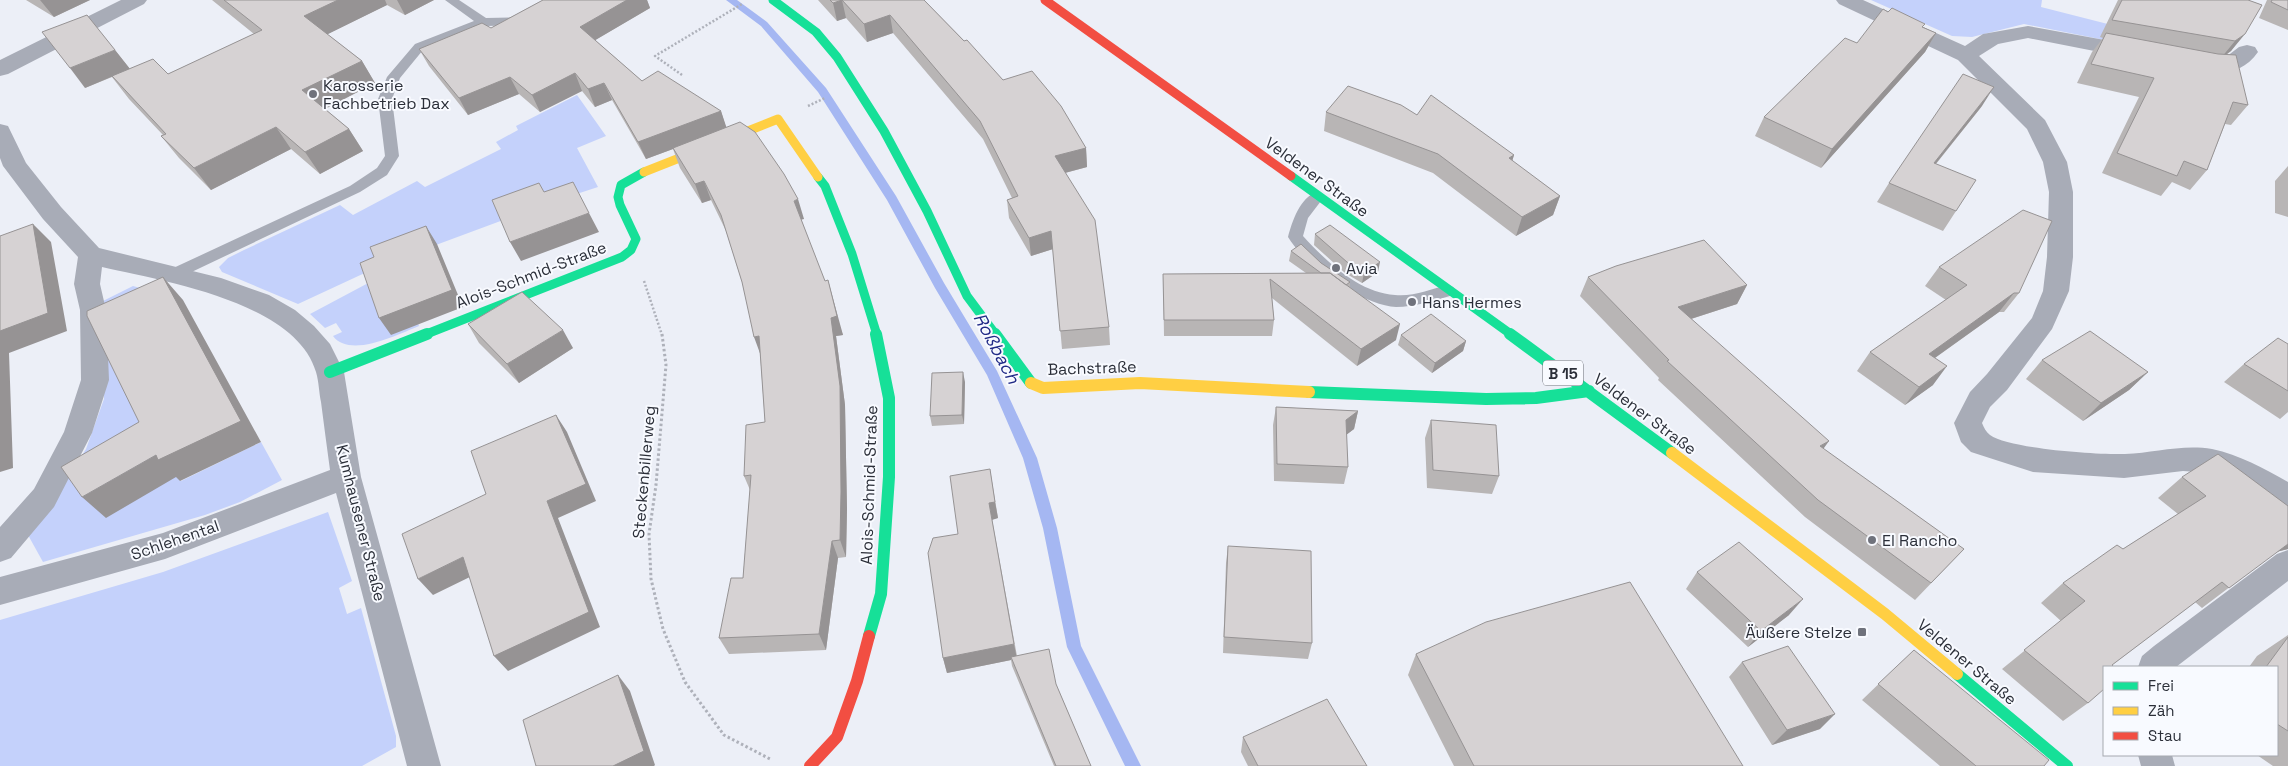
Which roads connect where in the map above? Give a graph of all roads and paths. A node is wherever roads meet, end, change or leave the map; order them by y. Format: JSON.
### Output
{"nodes":[{"id":1,"x":137,"y":0,"type":"edge"},
{"id":2,"x":451,"y":0,"type":"edge"},
{"id":3,"x":749,"y":0,"type":"edge"},
{"id":4,"x":773,"y":0,"type":"edge"},
{"id":5,"x":1045,"y":0,"type":"edge"},
{"id":6,"x":1846,"y":0,"type":"edge"},
{"id":7,"x":526,"y":20,"type":"edge"},
{"id":8,"x":484,"y":22,"type":"junction"},
{"id":9,"x":2247,"y":52,"type":"dead end"},
{"id":10,"x":1966,"y":55,"type":"junction"},
{"id":11,"x":2154,"y":56,"type":"edge"},
{"id":12,"x":2184,"y":61,"type":"edge"},
{"id":13,"x":0,"y":68,"type":"edge"},
{"id":14,"x":682,"y":75,"type":"dead end"},
{"id":15,"x":827,"y":97,"type":"dead end"},
{"id":16,"x":803,"y":108,"type":"dead end"},
{"id":17,"x":0,"y":131,"type":"edge"},
{"id":18,"x":1317,"y":197,"type":"junction"},
{"id":19,"x":631,"y":250,"type":"junction"},
{"id":20,"x":91,"y":255,"type":"junction"},
{"id":21,"x":174,"y":274,"type":"junction"},
{"id":22,"x":1448,"y":291,"type":"junction"},
{"id":23,"x":330,"y":372,"type":"junction"},
{"id":24,"x":1589,"y":391,"type":"junction"},
{"id":25,"x":346,"y":477,"type":"junction"},
{"id":26,"x":2288,"y":496,"type":"edge"},
{"id":27,"x":0,"y":548,"type":"edge"},
{"id":28,"x":2288,"y":563,"type":"edge"},
{"id":29,"x":0,"y":591,"type":"edge"},
{"id":30,"x":2155,"y":666,"type":"edge"},
{"id":31,"x":776,"y":762,"type":"dead end"},
{"id":32,"x":424,"y":766,"type":"edge"},
{"id":33,"x":810,"y":766,"type":"edge"},
{"id":34,"x":2067,"y":766,"type":"edge"}],
"edges":[{"from":1,"to":13,"type":"street"},
{"from":2,"to":8,"type":"lane"},
{"from":3,"to":14,"type":"path"},
{"from":4,"to":24,"type":"street","name":"Bachstraße"},
{"from":5,"to":18,"type":"street","name":"Veldener Straße","number":"B 15"},
{"from":6,"to":10,"type":"street"},
{"from":7,"to":8,"type":"lane"},
{"from":8,"to":21,"type":"lane"},
{"from":9,"to":12,"type":"street"},
{"from":10,"to":11,"type":"street"},
{"from":10,"to":26,"type":"street"},
{"from":15,"to":16,"type":"path"},
{"from":17,"to":20,"type":"street"},
{"from":18,"to":22,"type":"street","name":"Veldener Straße","number":"B 15"},
{"from":18,"to":22,"type":"lane"},
{"from":19,"to":23,"type":"street","name":"Alois-Schmid-Straße"},
{"from":19,"to":31,"type":"path","name":"Steckenbillerweg"},
{"from":19,"to":33,"type":"street","name":"Alois-Schmid-Straße"},
{"from":20,"to":21,"type":"street","name":"Kumhausener Straße"},
{"from":20,"to":27,"type":"street"},
{"from":21,"to":23,"type":"street","name":"Kumhausener Straße"},
{"from":22,"to":24,"type":"street","name":"Veldener Straße","number":"B 15"},
{"from":23,"to":25,"type":"street","name":"Kumhausener Straße"},
{"from":24,"to":34,"type":"street","name":"Veldener Straße","number":"B 15"},
{"from":25,"to":29,"type":"street","name":"Schlehental"},
{"from":25,"to":32,"type":"street","name":"Kumhausener Straße"},
{"from":28,"to":30,"type":"street"}]}
